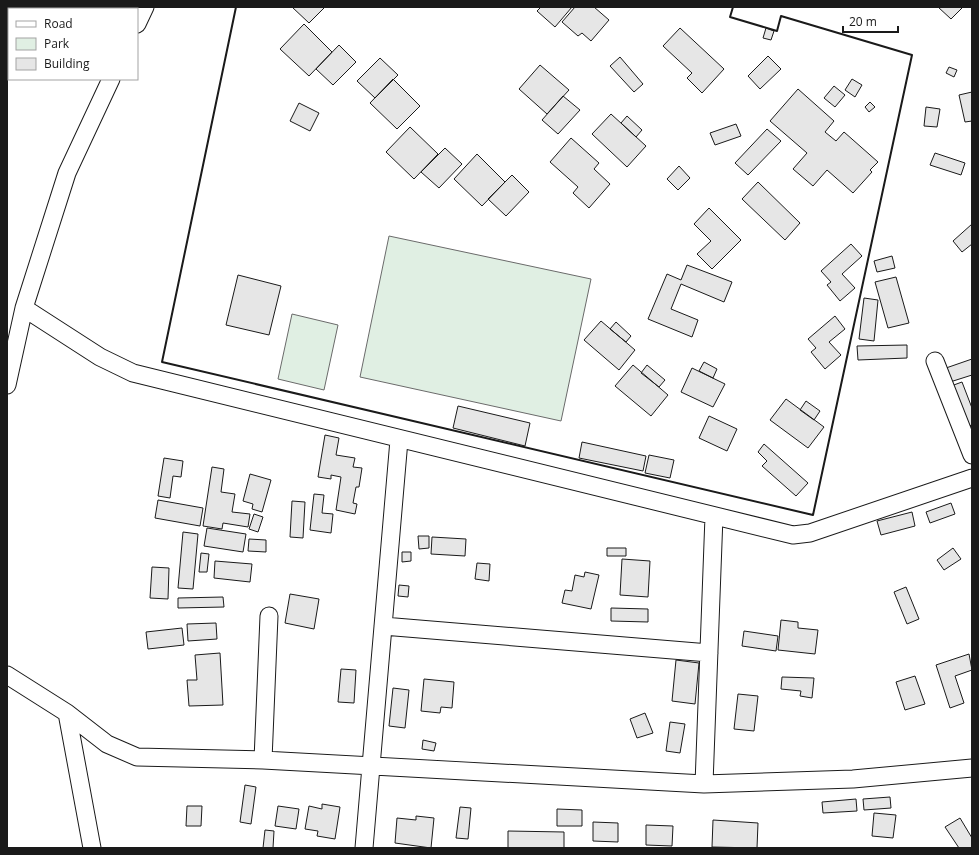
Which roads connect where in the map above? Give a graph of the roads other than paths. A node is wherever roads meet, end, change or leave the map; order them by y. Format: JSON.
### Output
{"nodes":[{"id":1,"x":145,"y":7,"type":"edge"},
{"id":2,"x":138,"y":22,"type":"edge"},
{"id":3,"x":111,"y":80,"type":"edge"},
{"id":4,"x":24,"y":308,"type":"junction"},
{"id":5,"x":935,"y":361,"type":"dead end"},
{"id":6,"x":7,"y":385,"type":"edge"},
{"id":7,"x":400,"y":440,"type":"junction"},
{"id":8,"x":972,"y":455,"type":"edge"},
{"id":9,"x":972,"y":478,"type":"edge"},
{"id":10,"x":714,"y":516,"type":"junction"},
{"id":11,"x":269,"y":616,"type":"dead end"},
{"id":12,"x":382,"y":626,"type":"junction"},
{"id":13,"x":709,"y":653,"type":"junction"},
{"id":14,"x":7,"y":675,"type":"edge"},
{"id":15,"x":67,"y":713,"type":"junction"},
{"id":16,"x":263,"y":760,"type":"junction"},
{"id":17,"x":370,"y":766,"type":"junction"},
{"id":18,"x":972,"y":768,"type":"edge"},
{"id":19,"x":704,"y":784,"type":"junction"},
{"id":20,"x":92,"y":848,"type":"edge"},
{"id":21,"x":364,"y":848,"type":"edge"}],
"edges":[{"from":1,"to":2,"type":"street"},
{"from":3,"to":4,"type":"street"},
{"from":4,"to":6,"type":"street"},
{"from":4,"to":7,"type":"street"},
{"from":5,"to":8,"type":"street"},
{"from":7,"to":10,"type":"street"},
{"from":7,"to":12,"type":"street"},
{"from":9,"to":10,"type":"street"},
{"from":10,"to":13,"type":"street"},
{"from":11,"to":16,"type":"street"},
{"from":12,"to":13,"type":"street"},
{"from":12,"to":17,"type":"street"},
{"from":13,"to":19,"type":"street"},
{"from":14,"to":15,"type":"street"},
{"from":15,"to":16,"type":"street"},
{"from":15,"to":20,"type":"street"},
{"from":16,"to":17,"type":"street"},
{"from":17,"to":19,"type":"street"},
{"from":17,"to":21,"type":"street"},
{"from":18,"to":19,"type":"street"}]}
